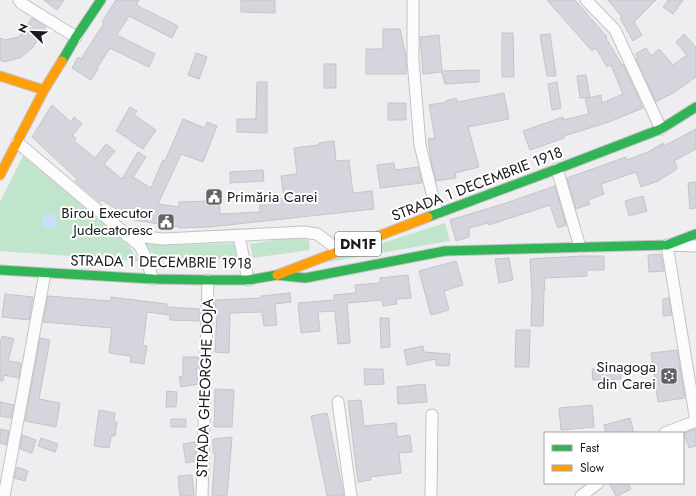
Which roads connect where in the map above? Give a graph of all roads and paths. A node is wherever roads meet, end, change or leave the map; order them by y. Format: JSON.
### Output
{"nodes":[{"id":1,"x":19,"y":0,"type":"edge"},
{"id":2,"x":102,"y":0,"type":"edge"},
{"id":3,"x":413,"y":0,"type":"edge"},
{"id":4,"x":586,"y":0,"type":"edge"},
{"id":5,"x":76,"y":38,"type":"junction"},
{"id":6,"x":0,"y":76,"type":"edge"},
{"id":7,"x":44,"y":90,"type":"junction"},
{"id":8,"x":696,"y":107,"type":"edge"},
{"id":9,"x":661,"y":128,"type":"junction"},
{"id":10,"x":17,"y":142,"type":"junction"},
{"id":11,"x":557,"y":169,"type":"junction"},
{"id":12,"x":0,"y":175,"type":"edge"},
{"id":13,"x":437,"y":214,"type":"junction"},
{"id":14,"x":696,"y":234,"type":"edge"},
{"id":15,"x":127,"y":236,"type":"junction"},
{"id":16,"x":239,"y":236,"type":"junction"},
{"id":17,"x":667,"y":244,"type":"junction"},
{"id":18,"x":696,"y":246,"type":"edge"},
{"id":19,"x":580,"y":247,"type":"junction"},
{"id":20,"x":340,"y":251,"type":"junction"},
{"id":21,"x":0,"y":270,"type":"edge"},
{"id":22,"x":45,"y":273,"type":"junction"},
{"id":23,"x":276,"y":275,"type":"junction"},
{"id":24,"x":153,"y":279,"type":"junction"},
{"id":25,"x":208,"y":280,"type":"junction"},
{"id":26,"x":248,"y":280,"type":"junction"},
{"id":27,"x":338,"y":402,"type":"dead end"},
{"id":28,"x":432,"y":415,"type":"dead end"},
{"id":29,"x":696,"y":421,"type":"edge"},
{"id":30,"x":668,"y":432,"type":"edge"},
{"id":31,"x":597,"y":484,"type":"edge"},
{"id":32,"x":5,"y":496,"type":"edge"},
{"id":33,"x":202,"y":496,"type":"edge"},
{"id":34,"x":351,"y":496,"type":"edge"},
{"id":35,"x":431,"y":496,"type":"edge"},
{"id":36,"x":581,"y":496,"type":"edge"}],
"edges":[{"from":1,"to":5,"type":"street"},
{"from":2,"to":5,"type":"main road"},
{"from":3,"to":13,"type":"street"},
{"from":4,"to":9,"type":"street"},
{"from":5,"to":7,"type":"main road"},
{"from":6,"to":7,"type":"main road"},
{"from":7,"to":10,"type":"main road"},
{"from":8,"to":9,"type":"main road","name":"STRADA 1 DECEMBRIE 1918","number":"DN1F"},
{"from":9,"to":11,"type":"main road","name":"STRADA 1 DECEMBRIE 1918","number":"DN1F"},
{"from":10,"to":12,"type":"main road"},
{"from":10,"to":15,"type":"street"},
{"from":11,"to":13,"type":"main road","name":"STRADA 1 DECEMBRIE 1918","number":"DN1F"},
{"from":11,"to":19,"type":"street"},
{"from":13,"to":20,"type":"main road","name":"STRADA 1 DECEMBRIE 1918","number":"DN1F"},
{"from":14,"to":17,"type":"main road"},
{"from":15,"to":16,"type":"street"},
{"from":15,"to":24,"type":"street"},
{"from":16,"to":20,"type":"street"},
{"from":16,"to":26,"type":"street"},
{"from":17,"to":18,"type":"street"},
{"from":17,"to":19,"type":"main road"},
{"from":17,"to":29,"type":"street"},
{"from":19,"to":23,"type":"main road"},
{"from":20,"to":23,"type":"main road","name":"STRADA 1 DECEMBRIE 1918","number":"DN1F"},
{"from":21,"to":22,"type":"main road","name":"STRADA 1 DECEMBRIE 1918","number":"DN1F"},
{"from":22,"to":24,"type":"main road","name":"STRADA 1 DECEMBRIE 1918","number":"DN1F"},
{"from":22,"to":32,"type":"street"},
{"from":23,"to":26,"type":"main road","name":"STRADA 1 DECEMBRIE 1918","number":"DN1F"},
{"from":24,"to":25,"type":"main road","name":"STRADA 1 DECEMBRIE 1918","number":"DN1F"},
{"from":25,"to":26,"type":"main road","name":"STRADA 1 DECEMBRIE 1918","number":"DN1F"},
{"from":25,"to":33,"type":"street","name":"STRADA GHEORGHE DOJA"},
{"from":27,"to":34,"type":"street"},
{"from":28,"to":35,"type":"street"},
{"from":29,"to":30,"type":"street"},
{"from":31,"to":36,"type":"street"}]}
